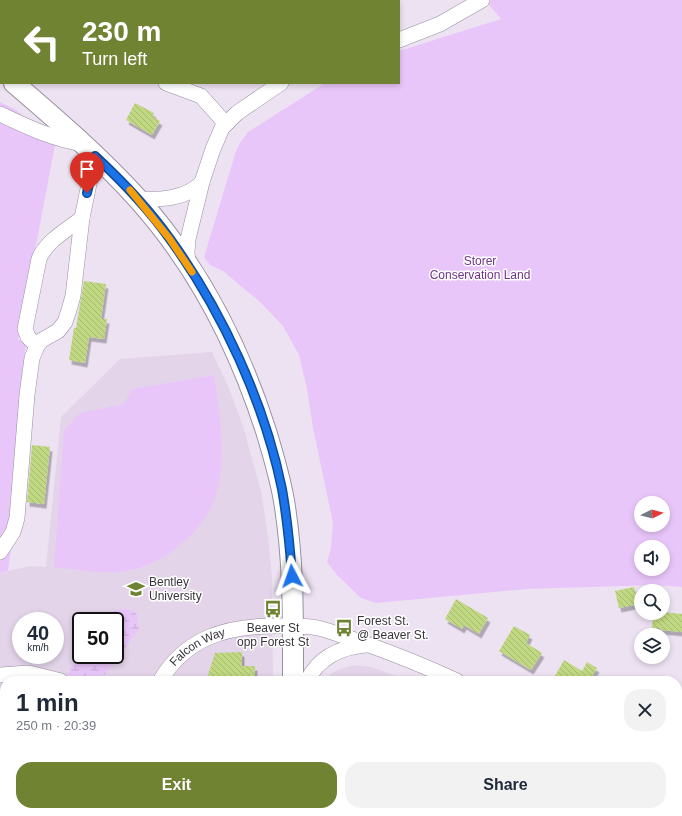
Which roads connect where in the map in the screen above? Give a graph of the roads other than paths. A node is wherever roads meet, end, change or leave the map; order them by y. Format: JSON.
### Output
{"nodes":[{"id":1,"x":482,"y":0,"type":"edge"},
{"id":2,"x":400,"y":40,"type":"edge"},
{"id":3,"x":15,"y":84,"type":"edge"},
{"id":4,"x":169,"y":84,"type":"edge"},
{"id":5,"x":280,"y":84,"type":"edge"},
{"id":6,"x":0,"y":114,"type":"edge"},
{"id":7,"x":226,"y":124,"type":"junction"},
{"id":8,"x":89,"y":150,"type":"junction"},
{"id":9,"x":202,"y":182,"type":"junction"},
{"id":10,"x":138,"y":199,"type":"junction"},
{"id":11,"x":82,"y":218,"type":"junction"},
{"id":12,"x":188,"y":266,"type":"junction"},
{"id":13,"x":37,"y":346,"type":"junction"},
{"id":14,"x":0,"y":552,"type":"edge"},
{"id":15,"x":293,"y":626,"type":"junction"},
{"id":16,"x":370,"y":645,"type":"junction"},
{"id":17,"x":0,"y":675,"type":"edge"},
{"id":18,"x":40,"y":676,"type":"edge"},
{"id":19,"x":164,"y":676,"type":"edge"},
{"id":20,"x":293,"y":676,"type":"edge"},
{"id":21,"x":311,"y":676,"type":"edge"},
{"id":22,"x":447,"y":676,"type":"edge"}],
"edges":[{"from":1,"to":2,"type":"street"},
{"from":3,"to":8,"type":"main road"},
{"from":4,"to":7,"type":"street"},
{"from":5,"to":7,"type":"street"},
{"from":6,"to":8,"type":"street"},
{"from":7,"to":9,"type":"street"},
{"from":8,"to":10,"type":"main road"},
{"from":8,"to":11,"type":"street"},
{"from":9,"to":10,"type":"street"},
{"from":9,"to":12,"type":"street"},
{"from":10,"to":12,"type":"main road"},
{"from":11,"to":13,"type":"street"},
{"from":11,"to":13,"type":"street"},
{"from":12,"to":15,"type":"main road"},
{"from":13,"to":14,"type":"street"},
{"from":15,"to":16,"type":"street","name":"Falcon Way"},
{"from":15,"to":19,"type":"street","name":"Falcon Way"},
{"from":15,"to":20,"type":"main road"},
{"from":16,"to":21,"type":"street"},
{"from":16,"to":22,"type":"street","name":"Falcon Way"},
{"from":17,"to":18,"type":"street"}]}
